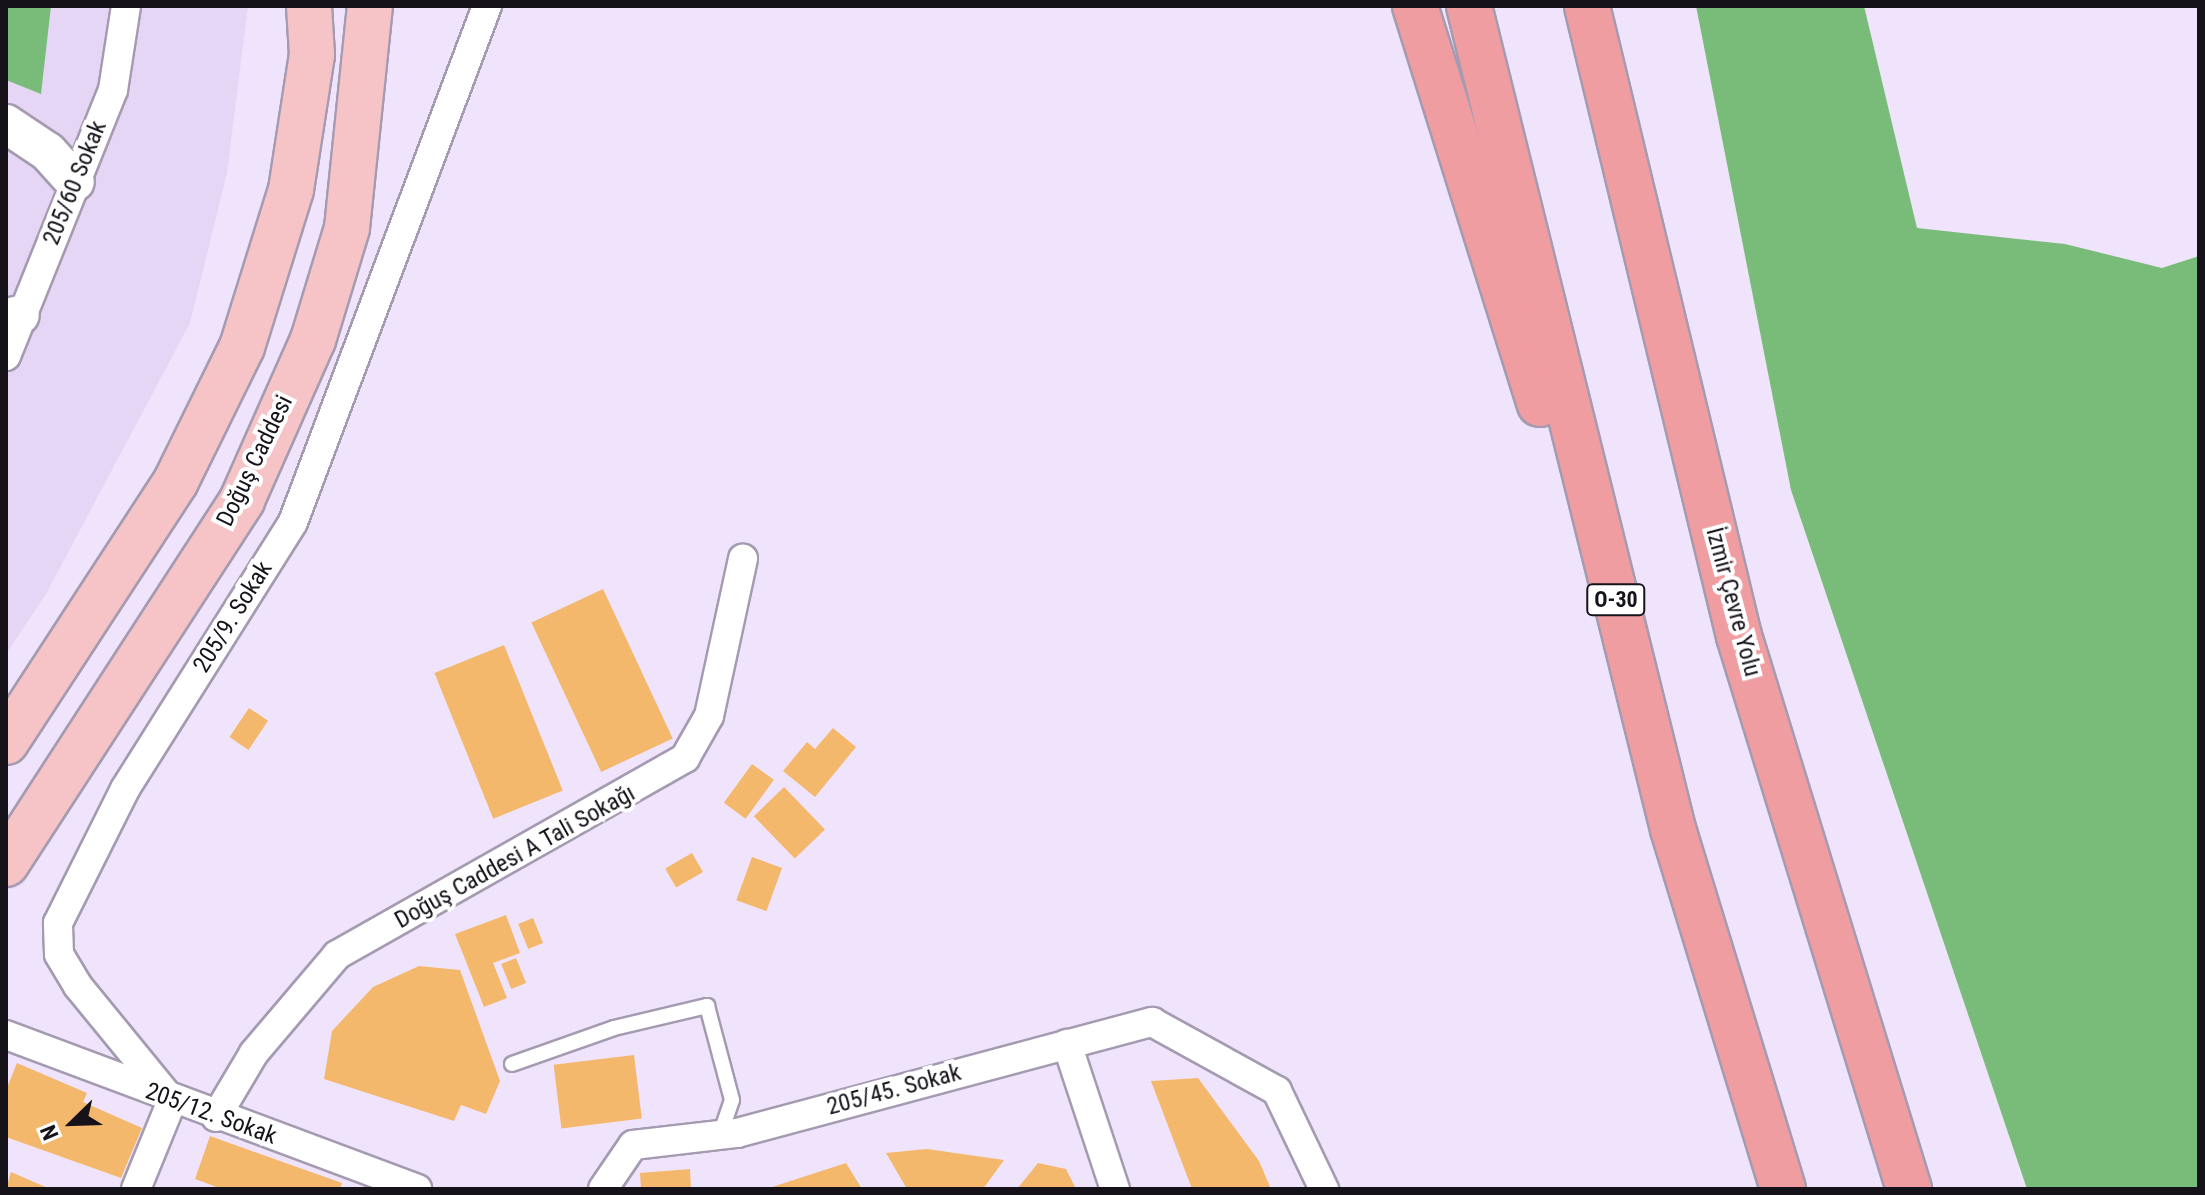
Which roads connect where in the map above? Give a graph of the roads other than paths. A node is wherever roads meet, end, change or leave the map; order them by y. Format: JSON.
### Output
{"nodes":[{"id":1,"x":126,"y":6,"type":"edge"},
{"id":2,"x":309,"y":6,"type":"edge"},
{"id":3,"x":370,"y":6,"type":"edge"},
{"id":4,"x":487,"y":6,"type":"edge"},
{"id":5,"x":1415,"y":6,"type":"edge"},
{"id":6,"x":1469,"y":6,"type":"edge"},
{"id":7,"x":1587,"y":6,"type":"edge"},
{"id":8,"x":6,"y":124,"type":"edge"},
{"id":9,"x":75,"y":182,"type":"junction"},
{"id":10,"x":13,"y":317,"type":"edge"},
{"id":11,"x":6,"y":356,"type":"edge"},
{"id":12,"x":743,"y":559,"type":"dead end"},
{"id":13,"x":6,"y":742,"type":"edge"},
{"id":14,"x":1673,"y":829,"type":"junction"},
{"id":15,"x":6,"y":864,"type":"edge"},
{"id":16,"x":6,"y":1035,"type":"edge"},
{"id":17,"x":1067,"y":1044,"type":"junction"},
{"id":18,"x":512,"y":1064,"type":"dead end"},
{"id":19,"x":172,"y":1101,"type":"junction"},
{"id":20,"x":216,"y":1117,"type":"junction"},
{"id":21,"x":720,"y":1135,"type":"junction"},
{"id":22,"x":136,"y":1189,"type":"edge"},
{"id":23,"x":417,"y":1189,"type":"edge"},
{"id":24,"x":603,"y":1189,"type":"edge"},
{"id":25,"x":1115,"y":1189,"type":"edge"},
{"id":26,"x":1324,"y":1189,"type":"edge"},
{"id":27,"x":1783,"y":1189,"type":"edge"},
{"id":28,"x":1909,"y":1189,"type":"edge"}],
"edges":[{"from":1,"to":9,"type":"street","name":"205/60 Sokak"},
{"from":2,"to":13,"type":"main road"},
{"from":3,"to":15,"type":"main road","name":"Doğuş Caddesi"},
{"from":4,"to":19,"type":"street","name":"205/9. Sokak"},
{"from":5,"to":14,"type":"highway"},
{"from":6,"to":14,"type":"highway","number":"O-30"},
{"from":7,"to":28,"type":"highway","name":"İzmir Çevre Yolu"},
{"from":8,"to":9,"type":"street"},
{"from":9,"to":10,"type":"street","name":"205/60 Sokak"},
{"from":10,"to":11,"type":"street","name":"205/60 Sokak"},
{"from":12,"to":20,"type":"street","name":"Doğuş Caddesi A Tali Sokağı"},
{"from":14,"to":27,"type":"highway","number":"O-30"},
{"from":16,"to":19,"type":"street","name":"205/12. Sokak"},
{"from":17,"to":21,"type":"street","name":"205/45. Sokak"},
{"from":17,"to":25,"type":"street"},
{"from":17,"to":26,"type":"street","name":"205/45. Sokak"},
{"from":18,"to":21,"type":"lane"},
{"from":19,"to":20,"type":"street","name":"205/12. Sokak"},
{"from":19,"to":22,"type":"street"},
{"from":20,"to":23,"type":"street","name":"205/12. Sokak"},
{"from":21,"to":24,"type":"street","name":"205/45. Sokak"}]}
